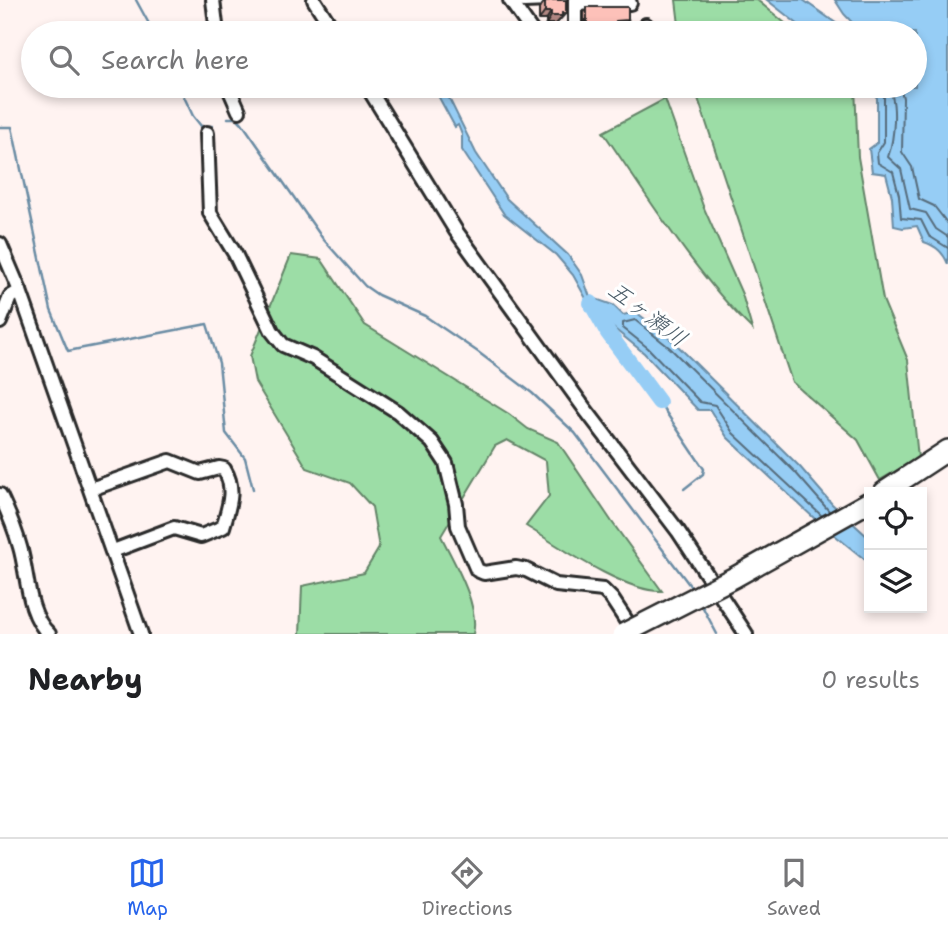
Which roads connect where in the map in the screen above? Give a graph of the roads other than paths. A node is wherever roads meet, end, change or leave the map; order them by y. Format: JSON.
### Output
{"nodes":[{"id":1,"x":213,"y":0,"type":"edge"},
{"id":2,"x":314,"y":0,"type":"edge"},
{"id":3,"x":510,"y":0,"type":"edge"},
{"id":4,"x":549,"y":0,"type":"edge"},
{"id":5,"x":524,"y":1,"type":"edge"},
{"id":6,"x":575,"y":2,"type":"edge"},
{"id":7,"x":631,"y":3,"type":"dead end"},
{"id":8,"x":216,"y":21,"type":"edge"},
{"id":9,"x":327,"y":21,"type":"edge"},
{"id":10,"x":525,"y":21,"type":"edge"},
{"id":11,"x":575,"y":21,"type":"edge"},
{"id":12,"x":233,"y":98,"type":"edge"},
{"id":13,"x":374,"y":98,"type":"edge"},
{"id":14,"x":239,"y":111,"type":"dead end"},
{"id":15,"x":207,"y":133,"type":"dead end"},
{"id":16,"x":0,"y":244,"type":"edge"},
{"id":17,"x":20,"y":292,"type":"junction"},
{"id":18,"x":0,"y":322,"type":"edge"},
{"id":19,"x":948,"y":450,"type":"edge"},
{"id":20,"x":892,"y":487,"type":"edge"},
{"id":21,"x":90,"y":489,"type":"junction"},
{"id":22,"x":0,"y":495,"type":"edge"},
{"id":23,"x":864,"y":505,"type":"edge"},
{"id":24,"x":113,"y":551,"type":"junction"},
{"id":25,"x":49,"y":634,"type":"edge"},
{"id":26,"x":141,"y":634,"type":"edge"},
{"id":27,"x":623,"y":634,"type":"edge"},
{"id":28,"x":635,"y":634,"type":"edge"},
{"id":29,"x":746,"y":634,"type":"edge"}],
"edges":[{"from":1,"to":8,"type":"street"},
{"from":2,"to":9,"type":"street"},
{"from":3,"to":10,"type":"street"},
{"from":4,"to":5,"type":"street"},
{"from":6,"to":7,"type":"street"},
{"from":6,"to":11,"type":"street"},
{"from":12,"to":14,"type":"street"},
{"from":13,"to":29,"type":"street"},
{"from":15,"to":28,"type":"street"},
{"from":16,"to":17,"type":"street"},
{"from":17,"to":18,"type":"street"},
{"from":17,"to":21,"type":"street"},
{"from":19,"to":20,"type":"highway"},
{"from":21,"to":24,"type":"street"},
{"from":21,"to":24,"type":"street"},
{"from":22,"to":25,"type":"street"},
{"from":23,"to":27,"type":"highway","bridge":true},
{"from":24,"to":26,"type":"street"}]}
